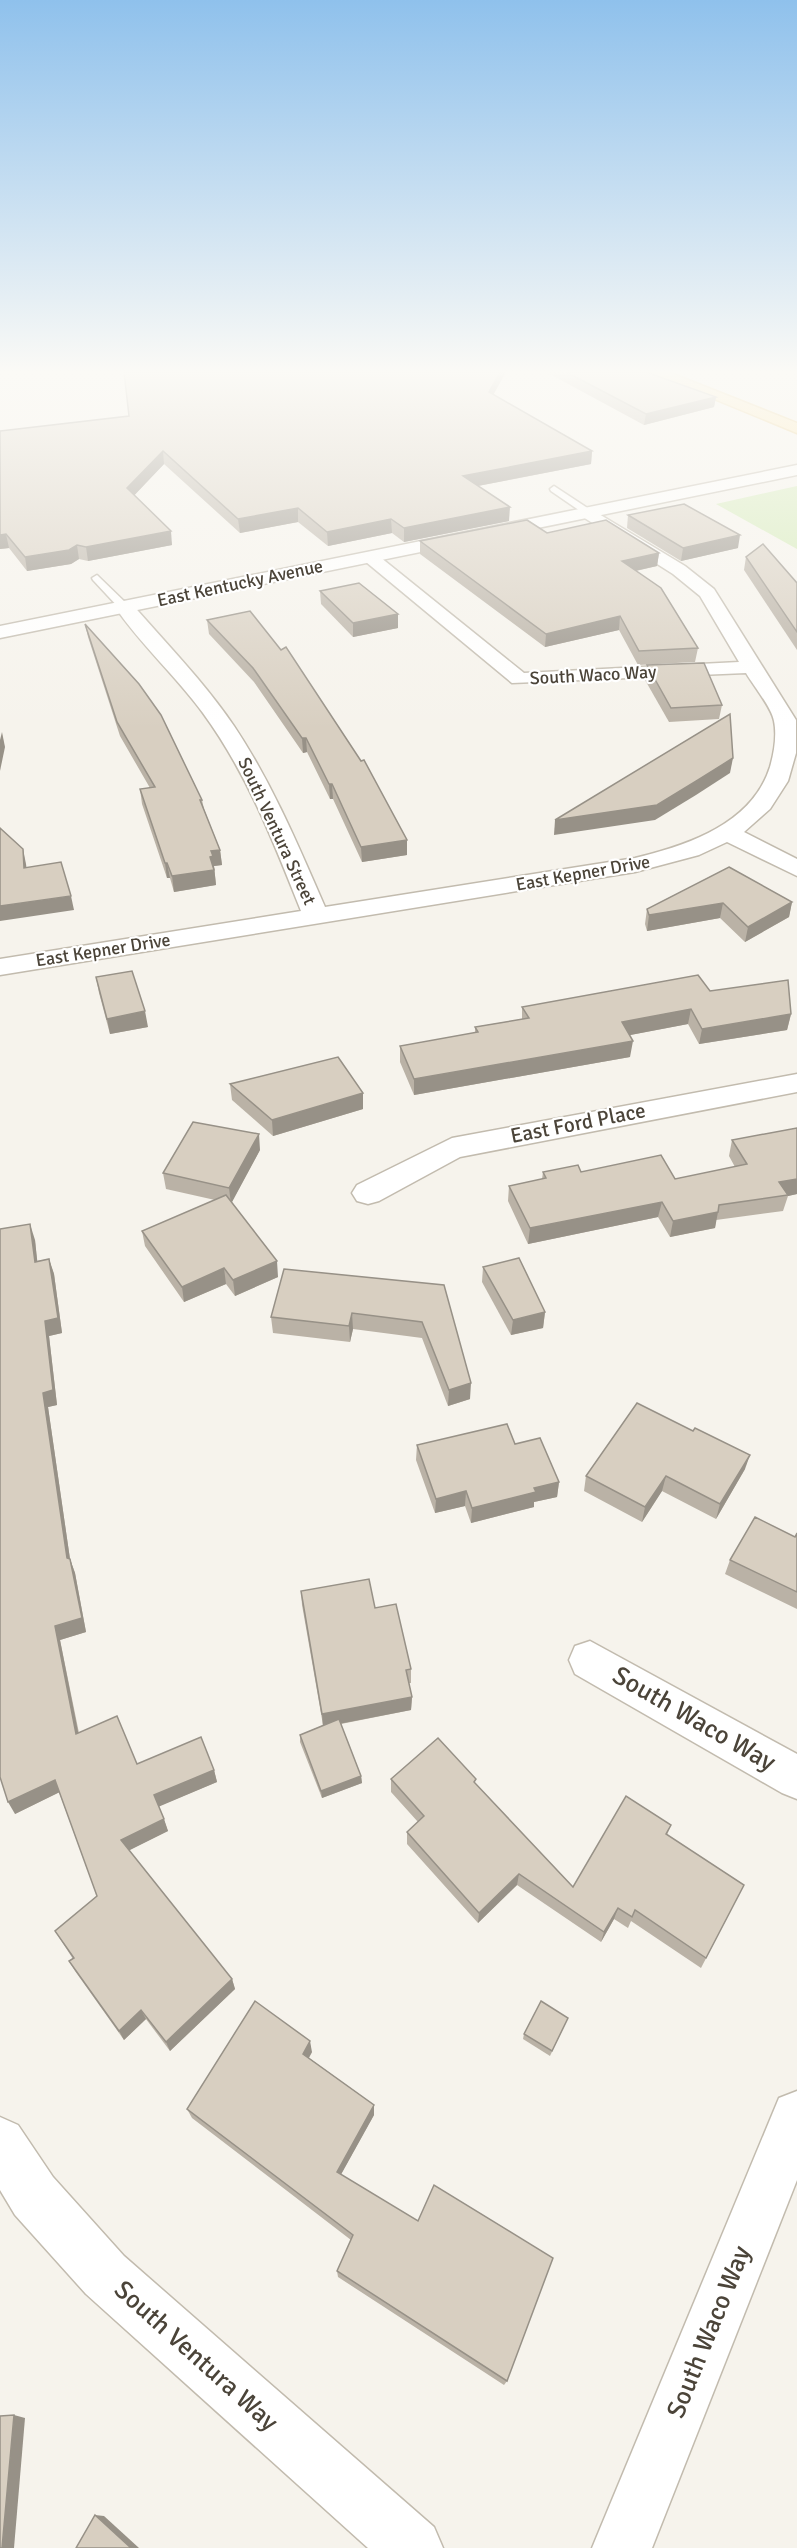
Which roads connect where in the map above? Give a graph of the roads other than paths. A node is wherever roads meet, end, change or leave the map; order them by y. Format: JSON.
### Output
{"nodes":[{"id":1,"x":557,"y":491,"type":"edge"},
{"id":2,"x":696,"y":491,"type":"edge"},
{"id":3,"x":589,"y":513,"type":"junction"},
{"id":4,"x":369,"y":557,"type":"junction"},
{"id":5,"x":97,"y":578,"type":"dead end"},
{"id":6,"x":124,"y":607,"type":"junction"},
{"id":7,"x":0,"y":632,"type":"edge"},
{"id":8,"x":753,"y":667,"type":"junction"},
{"id":9,"x":732,"y":835,"type":"junction"},
{"id":10,"x":797,"y":869,"type":"edge"},
{"id":11,"x":316,"y":916,"type":"junction"},
{"id":12,"x":0,"y":967,"type":"edge"},
{"id":13,"x":797,"y":1083,"type":"edge"},
{"id":14,"x":368,"y":1193,"type":"dead end"},
{"id":15,"x":590,"y":1660,"type":"dead end"},
{"id":16,"x":797,"y":1778,"type":"edge"},
{"id":17,"x":797,"y":2116,"type":"edge"},
{"id":18,"x":0,"y":2143,"type":"edge"},
{"id":19,"x":413,"y":2548,"type":"edge"},
{"id":20,"x":621,"y":2548,"type":"edge"}],
"edges":[{"from":1,"to":3,"type":"lane"},
{"from":2,"to":3,"type":"street","name":"East Kentucky Avenue"},
{"from":3,"to":4,"type":"street","name":"East Kentucky Avenue"},
{"from":3,"to":8,"type":"street","name":"East Kepner Drive"},
{"from":4,"to":6,"type":"street","name":"East Kentucky Avenue"},
{"from":4,"to":8,"type":"street","name":"South Waco Way"},
{"from":5,"to":6,"type":"lane"},
{"from":6,"to":7,"type":"street","name":"East Kentucky Avenue"},
{"from":6,"to":11,"type":"street","name":"South Ventura Street"},
{"from":8,"to":9,"type":"street","name":"East Kepner Drive"},
{"from":9,"to":10,"type":"street"},
{"from":9,"to":11,"type":"street","name":"East Kepner Drive"},
{"from":11,"to":12,"type":"street","name":"East Kepner Drive"},
{"from":13,"to":14,"type":"street","name":"East Ford Place"},
{"from":15,"to":16,"type":"street","name":"South Waco Way"},
{"from":17,"to":20,"type":"street","name":"South Waco Way"},
{"from":18,"to":19,"type":"street","name":"South Ventura Way"}]}
